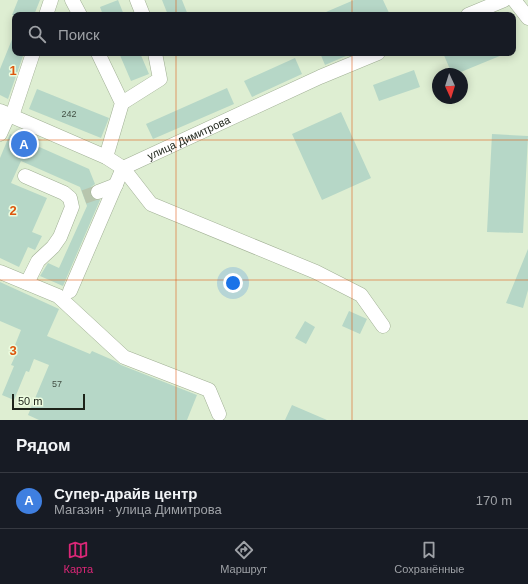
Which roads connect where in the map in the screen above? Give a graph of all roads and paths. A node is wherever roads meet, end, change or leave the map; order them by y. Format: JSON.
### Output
{"nodes":[{"id":1,"x":51,"y":0,"type":"edge"},
{"id":2,"x":72,"y":0,"type":"edge"},
{"id":3,"x":137,"y":0,"type":"edge"},
{"id":4,"x":504,"y":0,"type":"edge"},
{"id":5,"x":514,"y":0,"type":"edge"},
{"id":6,"x":47,"y":12,"type":"edge"},
{"id":7,"x":78,"y":12,"type":"edge"},
{"id":8,"x":142,"y":12,"type":"edge"},
{"id":9,"x":475,"y":12,"type":"edge"},
{"id":10,"x":528,"y":18,"type":"edge"},
{"id":11,"x":32,"y":56,"type":"edge"},
{"id":12,"x":99,"y":56,"type":"edge"},
{"id":13,"x":156,"y":56,"type":"edge"},
{"id":14,"x":371,"y":56,"type":"edge"},
{"id":15,"x":122,"y":103,"type":"junction"},
{"id":16,"x":7,"y":114,"type":"edge"},
{"id":17,"x":0,"y":134,"type":"edge"},
{"id":18,"x":106,"y":157,"type":"junction"},
{"id":19,"x":123,"y":168,"type":"junction"},
{"id":20,"x":25,"y":176,"type":"dead end"},
{"id":21,"x":116,"y":184,"type":"junction"},
{"id":22,"x":98,"y":192,"type":"tunnel mouth"},
{"id":23,"x":0,"y":272,"type":"edge"},
{"id":24,"x":27,"y":283,"type":"junction"},
{"id":25,"x":70,"y":291,"type":"dead end"},
{"id":26,"x":383,"y":326,"type":"dead end"},
{"id":27,"x":219,"y":414,"type":"dead end"}],
"edges":[{"from":1,"to":6,"type":"street"},
{"from":2,"to":7,"type":"street"},
{"from":3,"to":8,"type":"street"},
{"from":4,"to":9,"type":"street"},
{"from":5,"to":10,"type":"street"},
{"from":11,"to":16,"type":"street"},
{"from":12,"to":15,"type":"street"},
{"from":13,"to":15,"type":"street"},
{"from":14,"to":19,"type":"street","name":"улица Димитрова"},
{"from":15,"to":18,"type":"street"},
{"from":16,"to":17,"type":"street"},
{"from":16,"to":18,"type":"street"},
{"from":18,"to":19,"type":"street"},
{"from":19,"to":21,"type":"street"},
{"from":19,"to":26,"type":"street"},
{"from":20,"to":24,"type":"street"},
{"from":21,"to":22,"type":"street"},
{"from":21,"to":25,"type":"street"},
{"from":23,"to":24,"type":"street"},
{"from":24,"to":27,"type":"street"}]}
